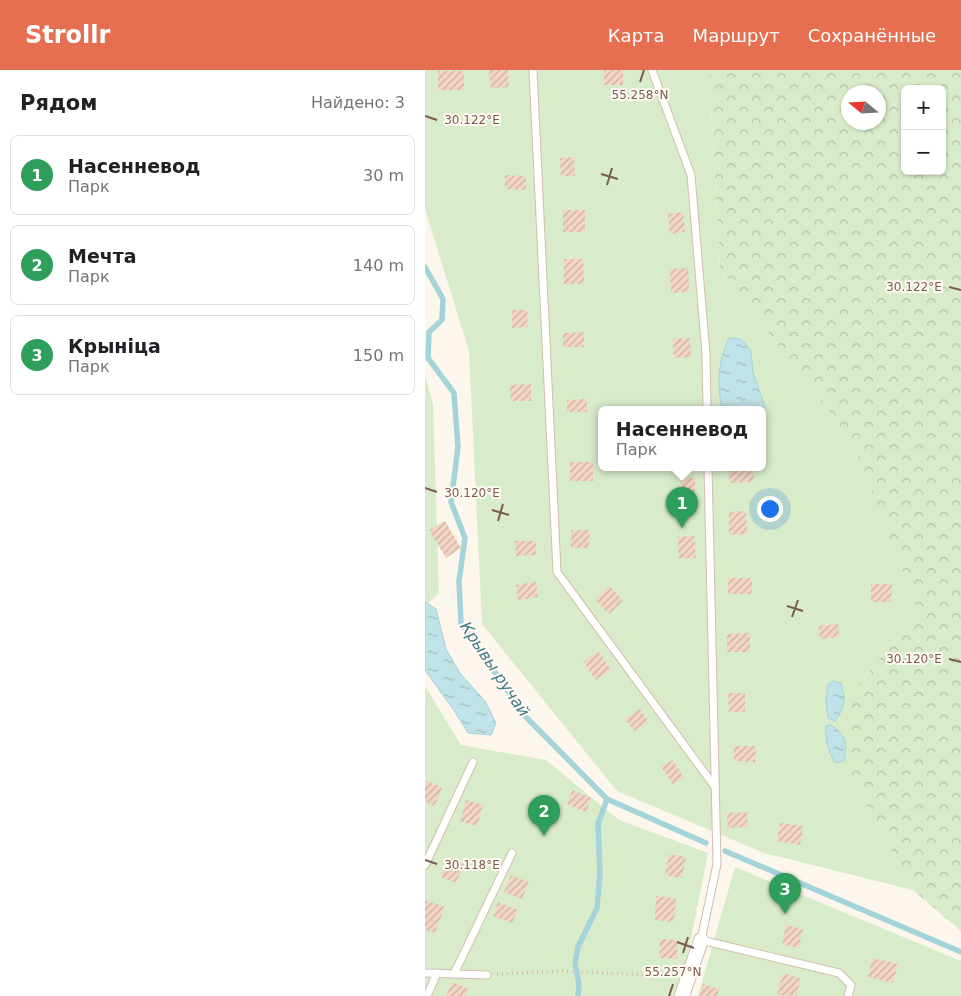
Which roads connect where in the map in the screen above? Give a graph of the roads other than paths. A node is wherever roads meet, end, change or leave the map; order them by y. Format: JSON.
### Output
{"nodes":[{"id":1,"x":533,"y":70,"type":"edge"},
{"id":2,"x":652,"y":70,"type":"edge"},
{"id":3,"x":707,"y":406,"type":"edge"},
{"id":4,"x":708,"y":471,"type":"edge"},
{"id":5,"x":473,"y":762,"type":"dead end"},
{"id":6,"x":715,"y":787,"type":"junction"},
{"id":7,"x":512,"y":853,"type":"dead end"},
{"id":8,"x":425,"y":865,"type":"edge"},
{"id":9,"x":701,"y":940,"type":"junction"},
{"id":10,"x":425,"y":973,"type":"edge"},
{"id":11,"x":437,"y":973,"type":"junction"},
{"id":12,"x":454,"y":974,"type":"junction"},
{"id":13,"x":487,"y":975,"type":"road end"},
{"id":14,"x":684,"y":991,"type":"edge"},
{"id":15,"x":427,"y":996,"type":"edge"},
{"id":16,"x":848,"y":996,"type":"edge"}],
"edges":[{"from":1,"to":6,"type":"lane"},
{"from":2,"to":3,"type":"lane"},
{"from":4,"to":6,"type":"lane"},
{"from":5,"to":8,"type":"lane"},
{"from":6,"to":9,"type":"lane"},
{"from":7,"to":12,"type":"lane"},
{"from":9,"to":14,"type":"street"},
{"from":9,"to":16,"type":"lane"},
{"from":10,"to":11,"type":"lane"},
{"from":11,"to":12,"type":"lane"},
{"from":11,"to":15,"type":"lane"},
{"from":12,"to":13,"type":"lane"}]}
